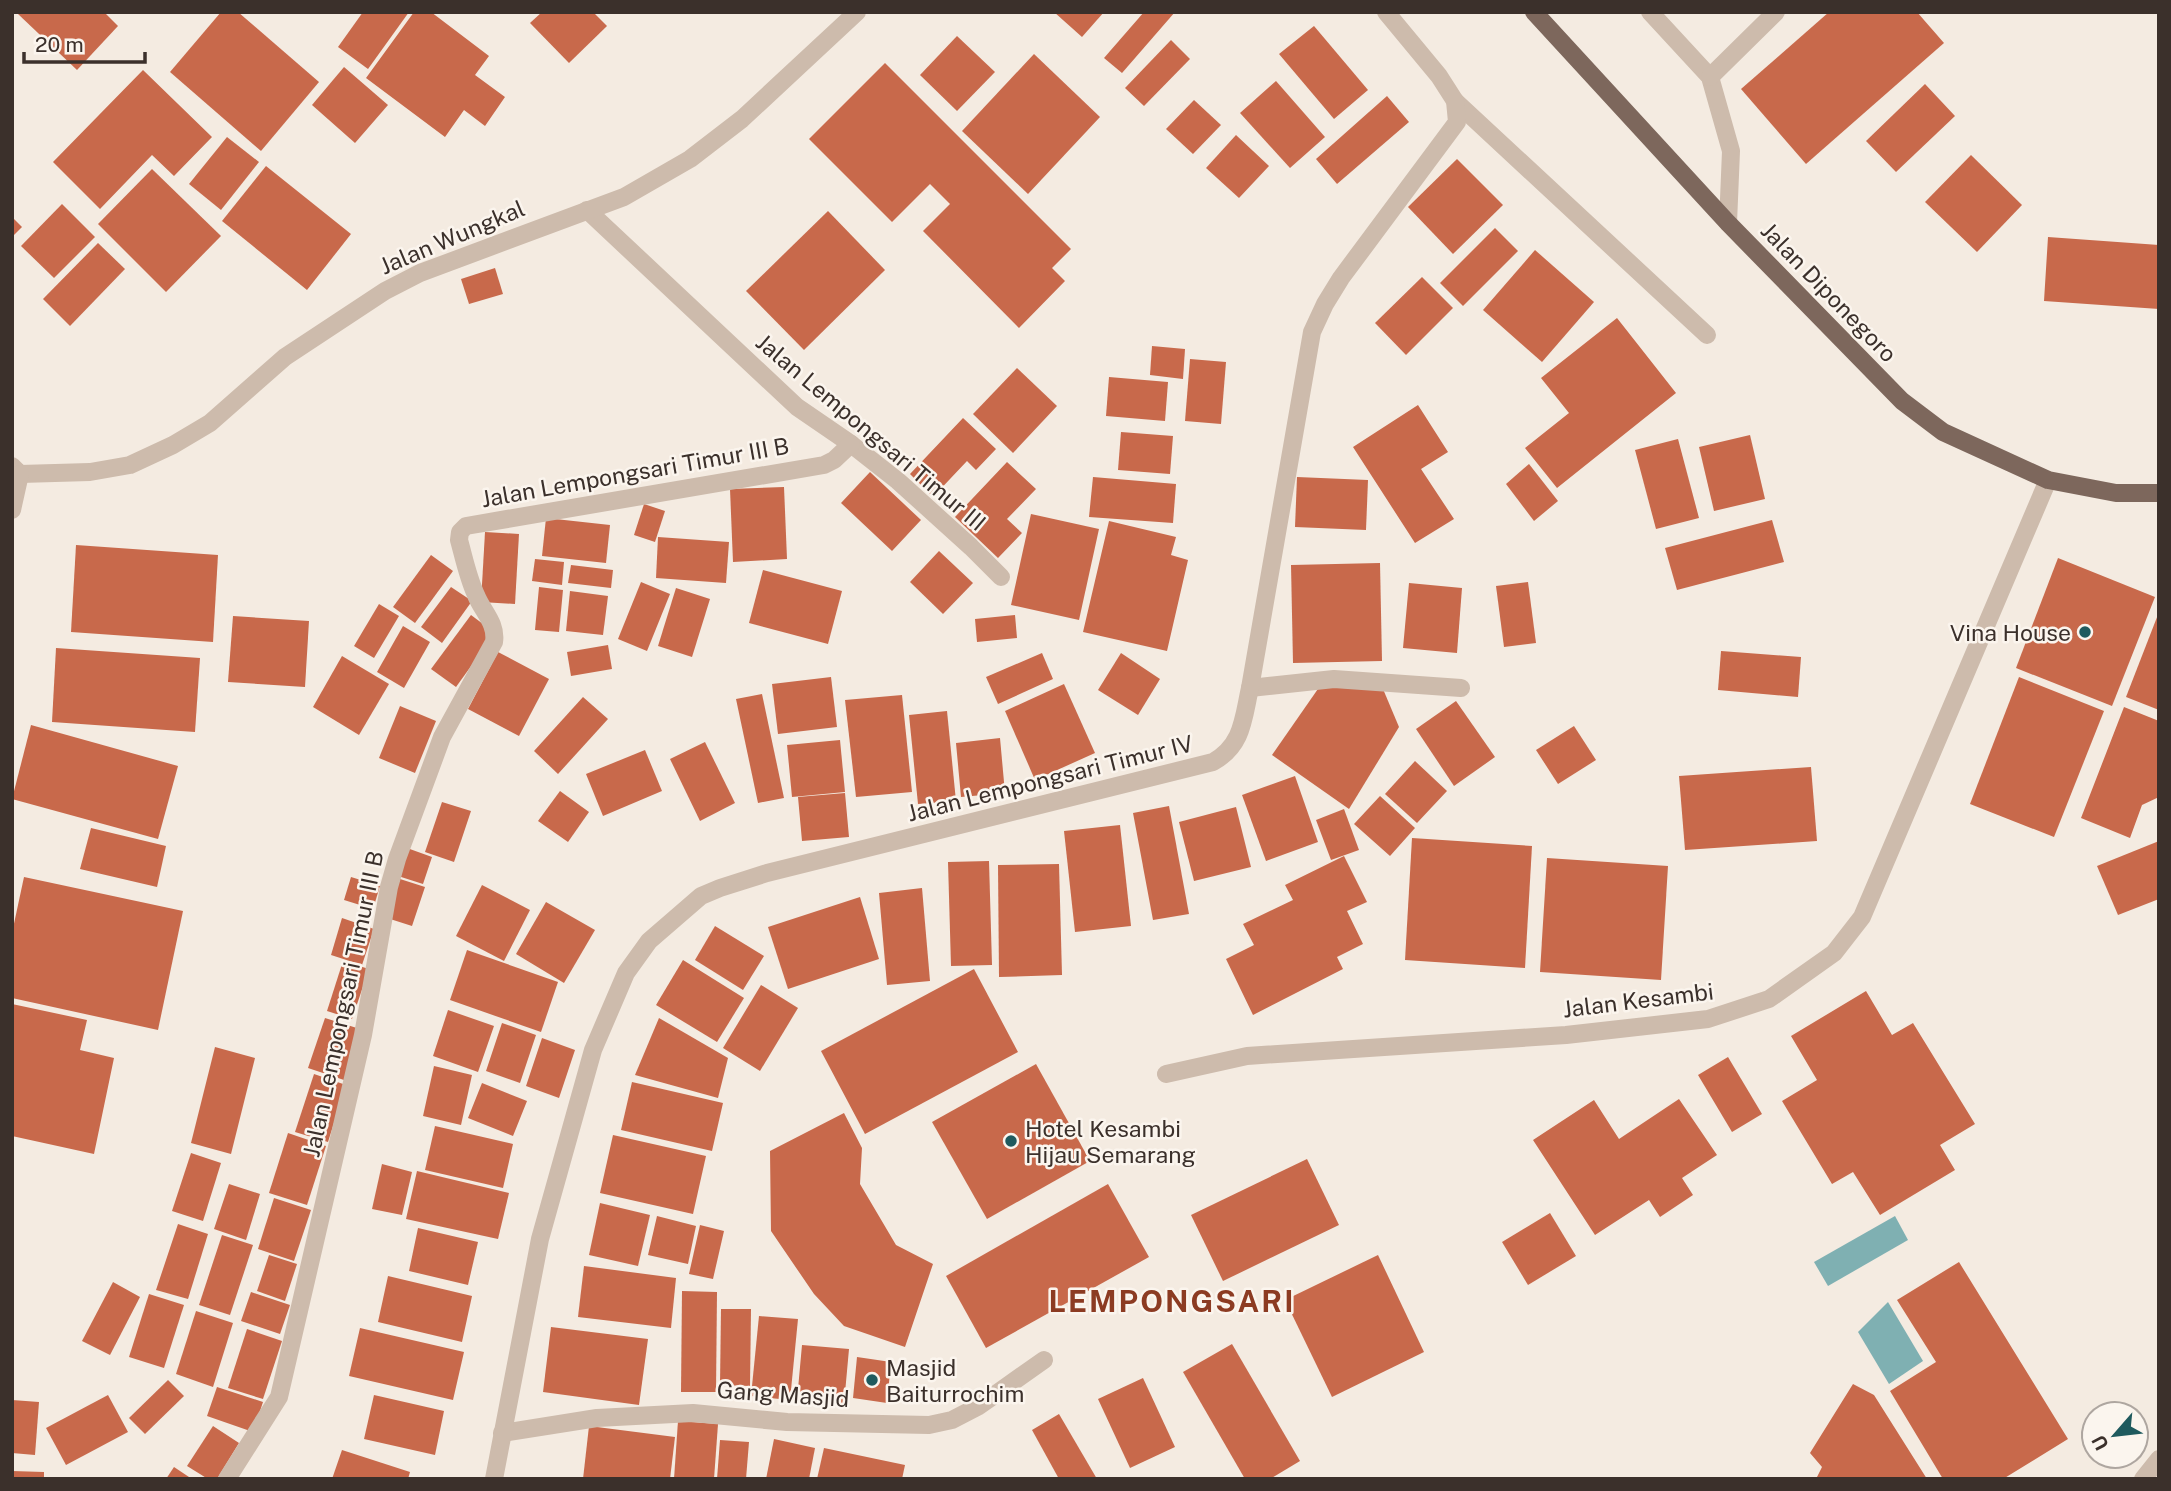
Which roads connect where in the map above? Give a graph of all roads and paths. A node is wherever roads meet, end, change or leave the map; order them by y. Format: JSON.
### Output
{"nodes":[{"id":1,"x":857,"y":12,"type":"edge"},
{"id":2,"x":1386,"y":12,"type":"edge"},
{"id":3,"x":1534,"y":12,"type":"edge"},
{"id":4,"x":1650,"y":12,"type":"edge"},
{"id":5,"x":1776,"y":12,"type":"edge"},
{"id":6,"x":1710,"y":77,"type":"junction"},
{"id":7,"x":1455,"y":101,"type":"junction"},
{"id":8,"x":587,"y":211,"type":"junction"},
{"id":9,"x":1728,"y":223,"type":"junction"},
{"id":10,"x":1707,"y":335,"type":"dead end"},
{"id":11,"x":851,"y":444,"type":"junction"},
{"id":12,"x":16,"y":470,"type":"edge"},
{"id":13,"x":2048,"y":480,"type":"junction"},
{"id":14,"x":2159,"y":493,"type":"edge"},
{"id":15,"x":12,"y":510,"type":"edge"},
{"id":16,"x":1001,"y":576,"type":"dead end"},
{"id":17,"x":1250,"y":688,"type":"junction"},
{"id":18,"x":1461,"y":688,"type":"dead end"},
{"id":19,"x":1166,"y":1073,"type":"dead end"},
{"id":20,"x":1044,"y":1360,"type":"dead end"},
{"id":21,"x":502,"y":1433,"type":"junction"},
{"id":22,"x":2159,"y":1459,"type":"edge"},
{"id":23,"x":227,"y":1479,"type":"edge"},
{"id":24,"x":494,"y":1479,"type":"edge"},
{"id":25,"x":2143,"y":1479,"type":"edge"}],
"edges":[{"from":1,"to":8,"type":"street","name":"Jalan Wungkal"},
{"from":2,"to":7,"type":"street"},
{"from":3,"to":9,"type":"main road","name":"Jalan Diponegoro"},
{"from":4,"to":6,"type":"street"},
{"from":5,"to":6,"type":"street"},
{"from":6,"to":9,"type":"street"},
{"from":7,"to":10,"type":"street"},
{"from":7,"to":17,"type":"street","name":"Jalan Lempongsari Timur IV"},
{"from":8,"to":11,"type":"street","name":"Jalan Lempongsari Timur III"},
{"from":8,"to":12,"type":"street","name":"Jalan Wungkal"},
{"from":9,"to":13,"type":"main road","name":"Jalan Diponegoro"},
{"from":11,"to":16,"type":"street","name":"Jalan Lempongsari Timur III"},
{"from":11,"to":23,"type":"street","name":"Jalan Lempongsari Timur III B"},
{"from":12,"to":15,"type":"street"},
{"from":13,"to":14,"type":"main road","name":"Jalan Diponegoro"},
{"from":13,"to":19,"type":"street","name":"Jalan Kesambi"},
{"from":17,"to":18,"type":"street"},
{"from":17,"to":21,"type":"street","name":"Jalan Lempongsari Timur IV"},
{"from":20,"to":21,"type":"street","name":"Gang Masjid"},
{"from":21,"to":24,"type":"street","name":"Jalan Lempongsari Timur IV"},
{"from":22,"to":25,"type":"street"}]}
